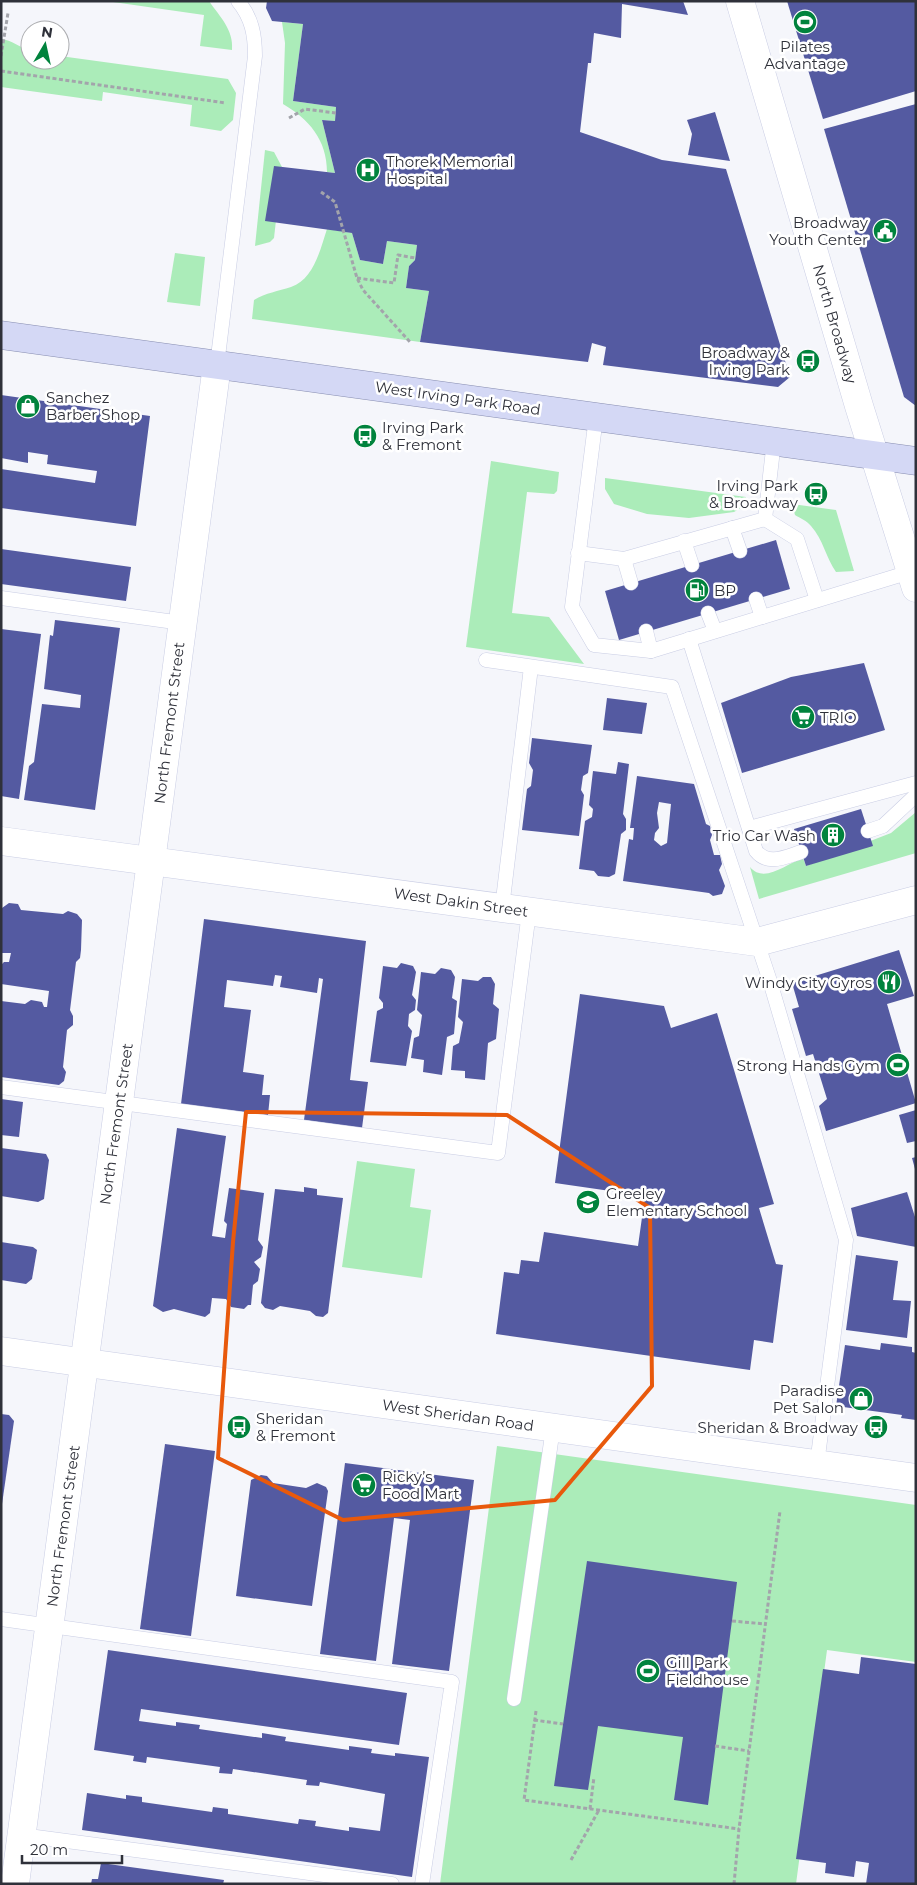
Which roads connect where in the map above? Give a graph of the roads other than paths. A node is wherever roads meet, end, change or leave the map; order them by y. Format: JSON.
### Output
{"nodes":[{"id":1,"x":238,"y":1,"type":"edge"},
{"id":2,"x":740,"y":1,"type":"edge"},
{"id":3,"x":1,"y":335,"type":"edge"},
{"id":4,"x":217,"y":365,"type":"junction"},
{"id":5,"x":596,"y":417,"type":"junction"},
{"id":6,"x":774,"y":441,"type":"junction"},
{"id":7,"x":874,"y":455,"type":"junction"},
{"id":8,"x":916,"y":461,"type":"edge"},
{"id":9,"x":765,"y":519,"type":"junction"},
{"id":10,"x":732,"y":528,"type":"junction"},
{"id":11,"x":684,"y":541,"type":"junction"},
{"id":12,"x":740,"y":551,"type":"dead end"},
{"id":13,"x":578,"y":553,"type":"junction"},
{"id":14,"x":624,"y":559,"type":"junction"},
{"id":15,"x":692,"y":565,"type":"dead end"},
{"id":16,"x":913,"y":580,"type":"edge"},
{"id":17,"x":631,"y":583,"type":"dead end"},
{"id":18,"x":1,"y":598,"type":"edge"},
{"id":19,"x":756,"y":599,"type":"dead end"},
{"id":20,"x":817,"y":600,"type":"junction"},
{"id":21,"x":708,"y":613,"type":"dead end"},
{"id":22,"x":762,"y":617,"type":"junction"},
{"id":23,"x":182,"y":623,"type":"junction"},
{"id":24,"x":646,"y":631,"type":"dead end"},
{"id":25,"x":715,"y":631,"type":"junction"},
{"id":26,"x":689,"y":639,"type":"junction"},
{"id":27,"x":651,"y":651,"type":"junction"},
{"id":28,"x":486,"y":660,"type":"dead end"},
{"id":29,"x":531,"y":666,"type":"junction"},
{"id":30,"x":916,"y":783,"type":"edge"},
{"id":31,"x":916,"y":794,"type":"edge"},
{"id":32,"x":749,"y":828,"type":"junction"},
{"id":33,"x":868,"y":831,"type":"dead end"},
{"id":34,"x":1,"y":841,"type":"edge"},
{"id":35,"x":801,"y":852,"type":"dead end"},
{"id":36,"x":151,"y":861,"type":"junction"},
{"id":37,"x":916,"y":900,"type":"edge"},
{"id":38,"x":502,"y":908,"type":"junction"},
{"id":39,"x":529,"y":912,"type":"junction"},
{"id":40,"x":757,"y":942,"type":"junction"},
{"id":41,"x":1,"y":1087,"type":"edge"},
{"id":42,"x":119,"y":1103,"type":"junction"},
{"id":43,"x":1,"y":1350,"type":"edge"},
{"id":44,"x":85,"y":1362,"type":"junction"},
{"id":45,"x":553,"y":1428,"type":"junction"},
{"id":46,"x":817,"y":1464,"type":"junction"},
{"id":47,"x":916,"y":1478,"type":"edge"},
{"id":48,"x":1,"y":1619,"type":"edge"},
{"id":49,"x":50,"y":1625,"type":"junction"},
{"id":50,"x":514,"y":1699,"type":"dead end"},
{"id":51,"x":22,"y":1835,"type":"junction"},
{"id":52,"x":324,"y":1879,"type":"edge"},
{"id":53,"x":15,"y":1884,"type":"edge"},
{"id":54,"x":392,"y":1884,"type":"edge"},
{"id":55,"x":422,"y":1884,"type":"edge"}],
"edges":[{"from":1,"to":4,"type":"lane"},
{"from":2,"to":7,"type":"street","name":"North Broadway"},
{"from":3,"to":4,"type":"main road","name":"West Irving Park Road"},
{"from":4,"to":5,"type":"main road","name":"West Irving Park Road"},
{"from":4,"to":23,"type":"street","name":"North Fremont Street"},
{"from":5,"to":6,"type":"main road","name":"West Irving Park Road"},
{"from":5,"to":13,"type":"lane"},
{"from":6,"to":7,"type":"main road","name":"West Irving Park Road"},
{"from":6,"to":9,"type":"lane"},
{"from":7,"to":8,"type":"main road","name":"West Irving Park Road"},
{"from":7,"to":16,"type":"street","name":"North Broadway"},
{"from":9,"to":10,"type":"lane"},
{"from":9,"to":20,"type":"lane"},
{"from":10,"to":11,"type":"lane"},
{"from":10,"to":12,"type":"lane"},
{"from":11,"to":14,"type":"lane"},
{"from":11,"to":15,"type":"lane"},
{"from":13,"to":14,"type":"lane"},
{"from":13,"to":27,"type":"lane"},
{"from":14,"to":17,"type":"lane"},
{"from":16,"to":20,"type":"lane"},
{"from":18,"to":23,"type":"lane"},
{"from":19,"to":22,"type":"lane"},
{"from":20,"to":22,"type":"lane"},
{"from":21,"to":25,"type":"lane"},
{"from":22,"to":25,"type":"lane"},
{"from":23,"to":36,"type":"street","name":"North Fremont Street"},
{"from":24,"to":27,"type":"lane"},
{"from":25,"to":26,"type":"lane"},
{"from":26,"to":27,"type":"lane"},
{"from":26,"to":32,"type":"lane"},
{"from":28,"to":29,"type":"lane"},
{"from":29,"to":38,"type":"lane"},
{"from":29,"to":40,"type":"lane"},
{"from":30,"to":32,"type":"lane"},
{"from":31,"to":33,"type":"lane"},
{"from":32,"to":35,"type":"lane"},
{"from":34,"to":36,"type":"street","name":"West Dakin Street"},
{"from":36,"to":38,"type":"street","name":"West Dakin Street"},
{"from":36,"to":42,"type":"street","name":"North Fremont Street"},
{"from":37,"to":40,"type":"street","name":"West Dakin Street"},
{"from":38,"to":39,"type":"street","name":"West Dakin Street"},
{"from":39,"to":40,"type":"street","name":"West Dakin Street"},
{"from":39,"to":42,"type":"lane"},
{"from":40,"to":46,"type":"lane"},
{"from":41,"to":42,"type":"lane"},
{"from":42,"to":44,"type":"street","name":"North Fremont Street"},
{"from":43,"to":44,"type":"street","name":"West Sheridan Road"},
{"from":44,"to":45,"type":"street","name":"West Sheridan Road"},
{"from":44,"to":49,"type":"street","name":"North Fremont Street"},
{"from":45,"to":46,"type":"street","name":"West Sheridan Road"},
{"from":45,"to":50,"type":"lane"},
{"from":46,"to":47,"type":"street","name":"West Sheridan Road"},
{"from":48,"to":49,"type":"lane"},
{"from":49,"to":51,"type":"street","name":"North Fremont Street"},
{"from":49,"to":55,"type":"lane"},
{"from":51,"to":52,"type":"lane"},
{"from":51,"to":53,"type":"street","name":"North Fremont Street"},
{"from":52,"to":54,"type":"lane"}]}
